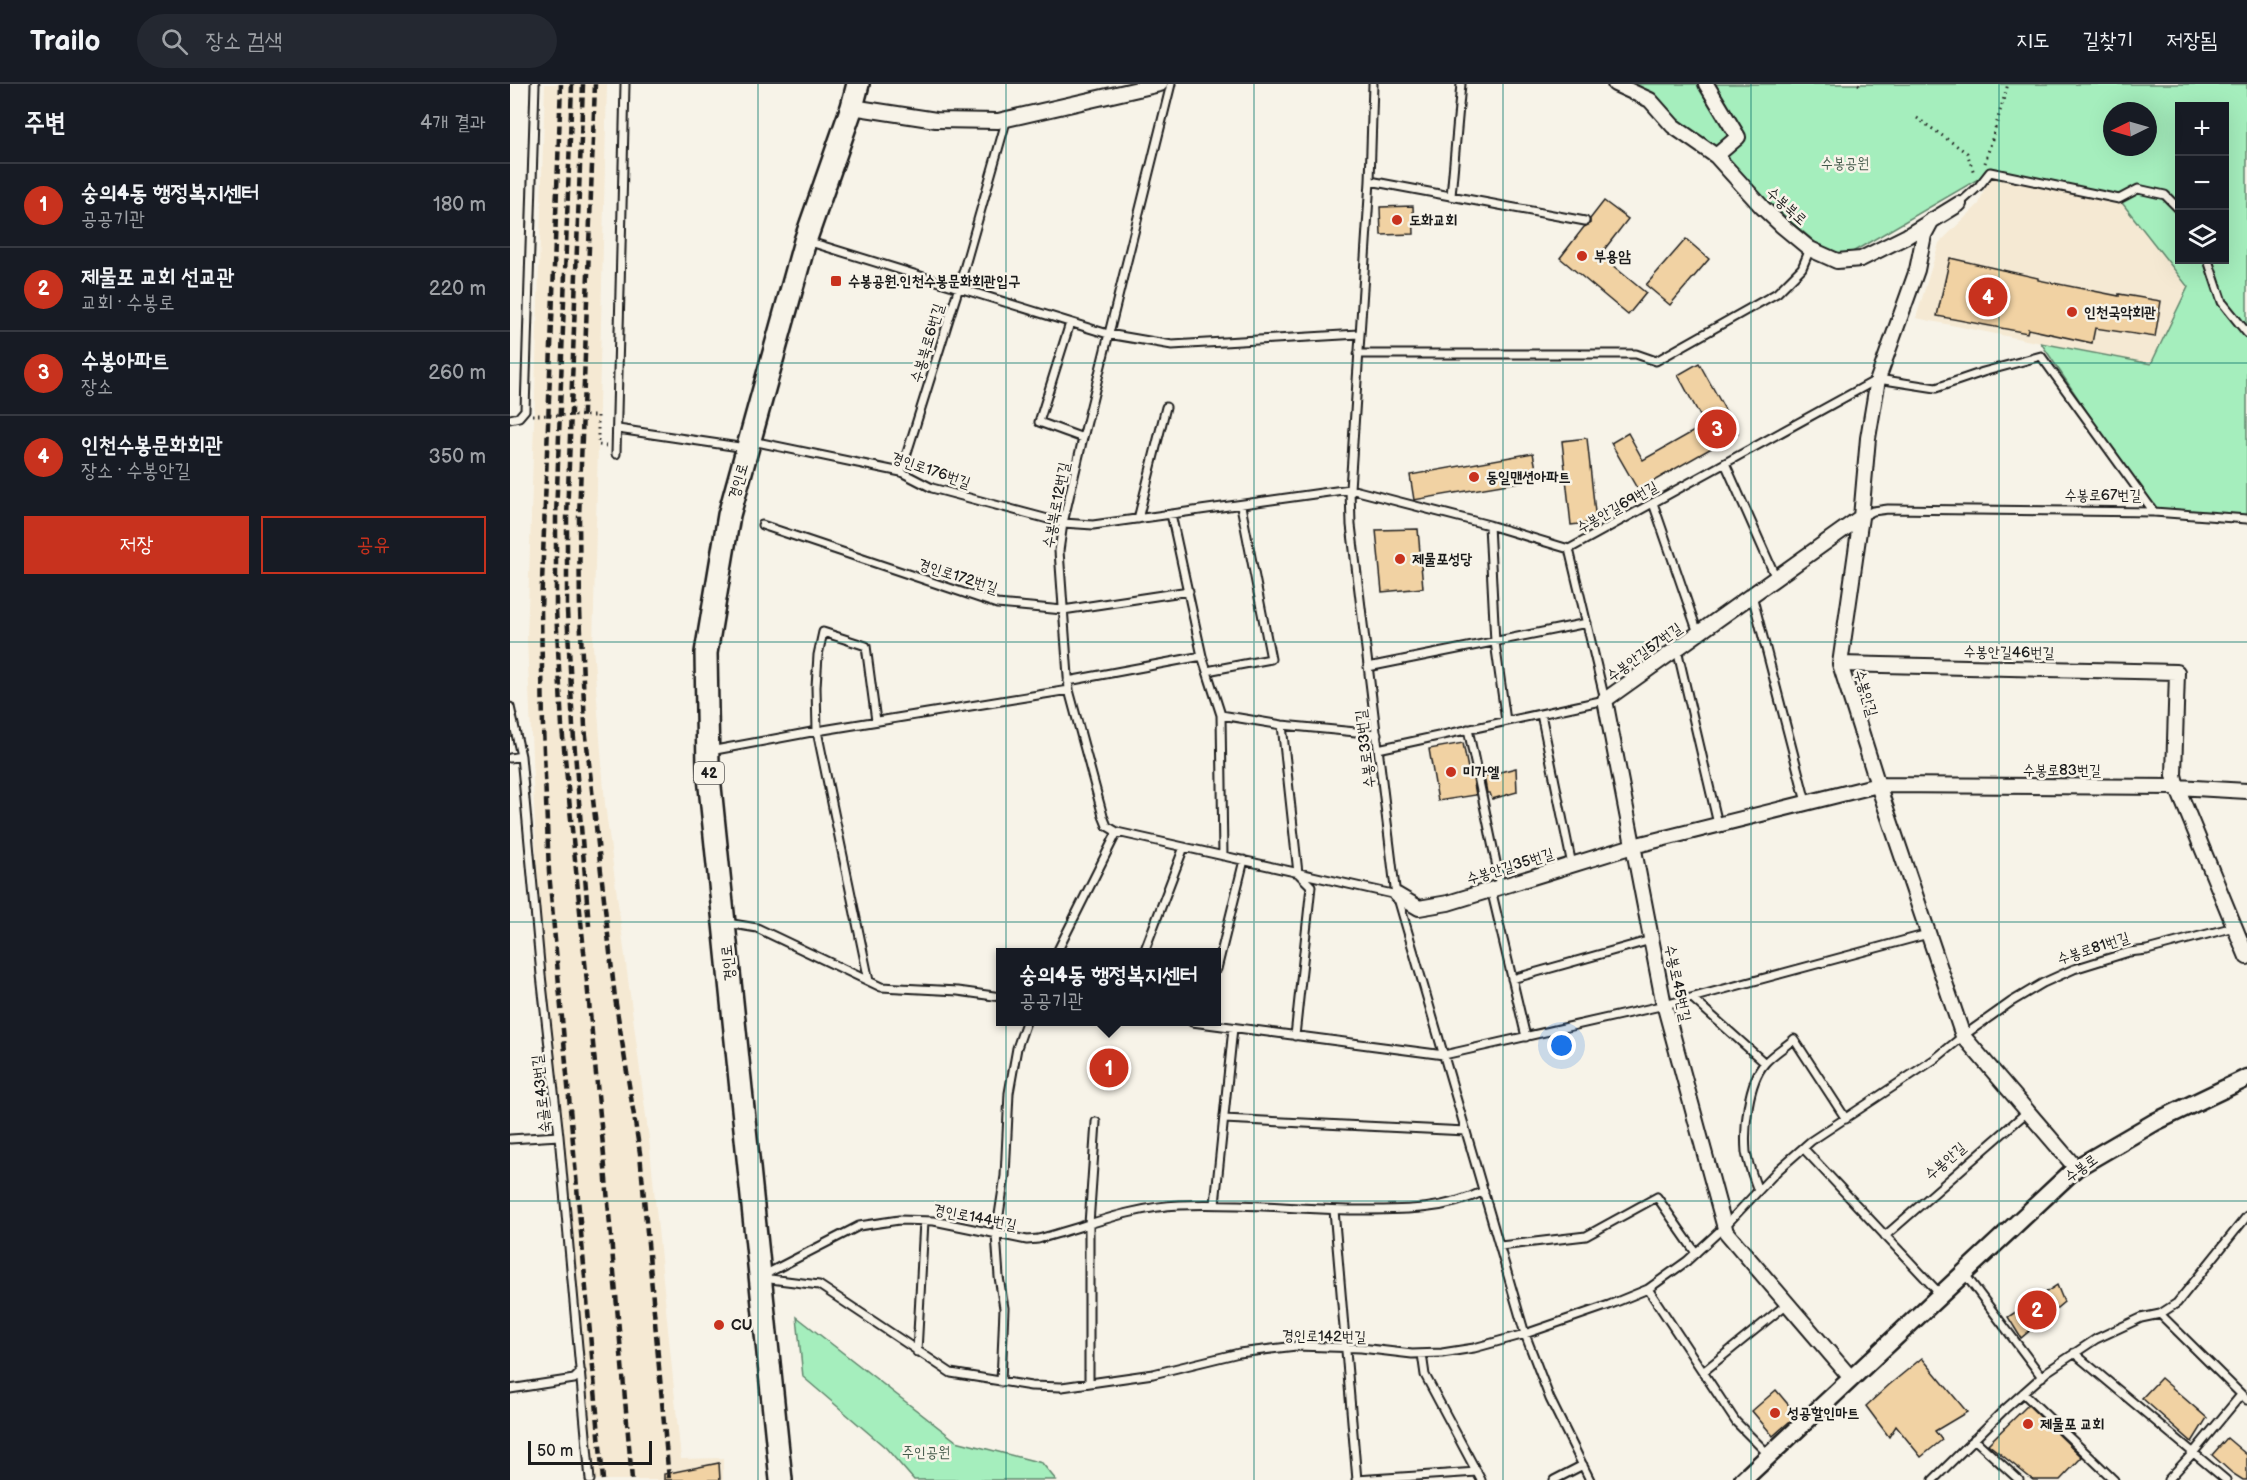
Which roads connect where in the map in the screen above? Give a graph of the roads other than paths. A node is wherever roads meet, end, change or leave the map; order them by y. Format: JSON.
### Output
{"nodes":[{"id":1,"x":535,"y":84,"type":"edge"},
{"id":2,"x":625,"y":84,"type":"edge"},
{"id":3,"x":858,"y":84,"type":"edge"},
{"id":4,"x":1160,"y":84,"type":"edge"},
{"id":5,"x":1171,"y":84,"type":"edge"},
{"id":6,"x":1373,"y":84,"type":"edge"},
{"id":7,"x":1461,"y":84,"type":"edge"},
{"id":8,"x":1615,"y":84,"type":"edge"},
{"id":9,"x":1706,"y":84,"type":"edge"},
{"id":10,"x":852,"y":107,"type":"junction"},
{"id":11,"x":1007,"y":118,"type":"junction"},
{"id":12,"x":1716,"y":156,"type":"junction"},
{"id":13,"x":1370,"y":181,"type":"junction"},
{"id":14,"x":1451,"y":196,"type":"junction"},
{"id":15,"x":1959,"y":204,"type":"joint"},
{"id":16,"x":2175,"y":205,"type":"edge"},
{"id":17,"x":1932,"y":220,"type":"junction"},
{"id":18,"x":1585,"y":221,"type":"dead end"},
{"id":19,"x":805,"y":241,"type":"junction"},
{"id":20,"x":1810,"y":249,"type":"junction"},
{"id":21,"x":2209,"y":264,"type":"edge"},
{"id":22,"x":958,"y":290,"type":"junction"},
{"id":23,"x":1070,"y":323,"type":"junction"},
{"id":24,"x":2247,"y":333,"type":"edge"},
{"id":25,"x":1108,"y":334,"type":"junction"},
{"id":26,"x":1359,"y":334,"type":"junction"},
{"id":27,"x":1358,"y":354,"type":"junction"},
{"id":28,"x":1878,"y":379,"type":"junction"},
{"id":29,"x":1166,"y":407,"type":"dead end"},
{"id":30,"x":510,"y":419,"type":"edge"},
{"id":31,"x":618,"y":429,"type":"junction"},
{"id":32,"x":1083,"y":438,"type":"junction"},
{"id":33,"x":748,"y":444,"type":"junction"},
{"id":34,"x":616,"y":454,"type":"dead end"},
{"id":35,"x":1725,"y":463,"type":"junction"},
{"id":36,"x":901,"y":472,"type":"junction"},
{"id":37,"x":1350,"y":489,"type":"junction"},
{"id":38,"x":1653,"y":503,"type":"junction"},
{"id":39,"x":1241,"y":506,"type":"junction"},
{"id":40,"x":2154,"y":512,"type":"junction"},
{"id":41,"x":1171,"y":514,"type":"junction"},
{"id":42,"x":1861,"y":517,"type":"junction"},
{"id":43,"x":1138,"y":519,"type":"junction"},
{"id":44,"x":2247,"y":519,"type":"edge"},
{"id":45,"x":1063,"y":523,"type":"junction"},
{"id":46,"x":762,"y":525,"type":"dead end"},
{"id":47,"x":1489,"y":525,"type":"junction"},
{"id":48,"x":1569,"y":549,"type":"junction"},
{"id":49,"x":1776,"y":578,"type":"junction"},
{"id":50,"x":1189,"y":591,"type":"junction"},
{"id":51,"x":1752,"y":595,"type":"junction"},
{"id":52,"x":1063,"y":610,"type":"junction"},
{"id":53,"x":1587,"y":623,"type":"junction"},
{"id":54,"x":1698,"y":633,"type":"junction"},
{"id":55,"x":1495,"y":642,"type":"junction"},
{"id":56,"x":1677,"y":649,"type":"junction"},
{"id":57,"x":1202,"y":656,"type":"junction"},
{"id":58,"x":1840,"y":664,"type":"junction"},
{"id":59,"x":1368,"y":667,"type":"junction"},
{"id":60,"x":1207,"y":671,"type":"junction"},
{"id":61,"x":1068,"y":681,"type":"junction"},
{"id":62,"x":1069,"y":690,"type":"junction"},
{"id":63,"x":1605,"y":700,"type":"junction"},
{"id":64,"x":510,"y":706,"type":"edge"},
{"id":65,"x":1541,"y":714,"type":"junction"},
{"id":66,"x":1221,"y":715,"type":"junction"},
{"id":67,"x":1506,"y":721,"type":"junction"},
{"id":68,"x":876,"y":722,"type":"junction"},
{"id":69,"x":1282,"y":725,"type":"junction"},
{"id":70,"x":1468,"y":729,"type":"junction"},
{"id":71,"x":817,"y":731,"type":"junction"},
{"id":72,"x":1377,"y":734,"type":"junction"},
{"id":73,"x":1378,"y":749,"type":"junction"},
{"id":74,"x":708,"y":752,"type":"junction"},
{"id":75,"x":521,"y":756,"type":"junction"},
{"id":76,"x":510,"y":758,"type":"edge"},
{"id":77,"x":1878,"y":785,"type":"junction"},
{"id":78,"x":2177,"y":787,"type":"junction"},
{"id":79,"x":2247,"y":791,"type":"edge"},
{"id":80,"x":1806,"y":802,"type":"junction"},
{"id":81,"x":1718,"y":824,"type":"junction"},
{"id":82,"x":1117,"y":832,"type":"junction"},
{"id":83,"x":1633,"y":846,"type":"junction"},
{"id":84,"x":1184,"y":847,"type":"junction"},
{"id":85,"x":1223,"y":856,"type":"junction"},
{"id":86,"x":1244,"y":860,"type":"junction"},
{"id":87,"x":1572,"y":864,"type":"junction"},
{"id":88,"x":1298,"y":873,"type":"junction"},
{"id":89,"x":1496,"y":888,"type":"junction"},
{"id":90,"x":1397,"y":895,"type":"junction"},
{"id":91,"x":724,"y":923,"type":"junction"},
{"id":92,"x":2240,"y":925,"type":"edge"},
{"id":93,"x":1928,"y":934,"type":"junction"},
{"id":94,"x":1651,"y":940,"type":"junction"},
{"id":95,"x":1059,"y":948,"type":"edge"},
{"id":96,"x":1146,"y":948,"type":"edge"},
{"id":97,"x":1221,"y":953,"type":"edge"},
{"id":98,"x":2247,"y":957,"type":"edge"},
{"id":99,"x":1512,"y":979,"type":"junction"},
{"id":100,"x":868,"y":981,"type":"junction"},
{"id":101,"x":996,"y":996,"type":"edge"},
{"id":102,"x":1692,"y":998,"type":"junction"},
{"id":103,"x":1665,"y":1005,"type":"junction"},
{"id":104,"x":1025,"y":1026,"type":"edge"},
{"id":105,"x":1221,"y":1026,"type":"edge"},
{"id":106,"x":1233,"y":1028,"type":"junction"},
{"id":107,"x":1295,"y":1036,"type":"junction"},
{"id":108,"x":1963,"y":1036,"type":"junction"},
{"id":109,"x":1526,"y":1037,"type":"junction"},
{"id":110,"x":1444,"y":1055,"type":"junction"},
{"id":111,"x":1765,"y":1063,"type":"junction"},
{"id":112,"x":2247,"y":1078,"type":"edge"},
{"id":113,"x":2027,"y":1112,"type":"junction"},
{"id":114,"x":1224,"y":1119,"type":"junction"},
{"id":115,"x":1846,"y":1119,"type":"junction"},
{"id":116,"x":1096,"y":1122,"type":"dead end"},
{"id":117,"x":1467,"y":1131,"type":"junction"},
{"id":118,"x":559,"y":1136,"type":"junction"},
{"id":119,"x":510,"y":1139,"type":"edge"},
{"id":120,"x":1803,"y":1148,"type":"junction"},
{"id":121,"x":2076,"y":1168,"type":"junction"},
{"id":122,"x":1484,"y":1191,"type":"junction"},
{"id":123,"x":1758,"y":1191,"type":"junction"},
{"id":124,"x":1215,"y":1204,"type":"junction"},
{"id":125,"x":1334,"y":1210,"type":"junction"},
{"id":126,"x":2247,"y":1216,"type":"edge"},
{"id":127,"x":924,"y":1221,"type":"junction"},
{"id":128,"x":1089,"y":1224,"type":"junction"},
{"id":129,"x":1724,"y":1227,"type":"junction"},
{"id":130,"x":996,"y":1234,"type":"junction"},
{"id":131,"x":1886,"y":1236,"type":"junction"},
{"id":132,"x":1500,"y":1245,"type":"junction"},
{"id":133,"x":1696,"y":1253,"type":"junction"},
{"id":134,"x":1964,"y":1273,"type":"junction"},
{"id":135,"x":759,"y":1277,"type":"junction"},
{"id":136,"x":1648,"y":1289,"type":"junction"},
{"id":137,"x":1941,"y":1295,"type":"junction"},
{"id":138,"x":1787,"y":1304,"type":"junction"},
{"id":139,"x":2160,"y":1314,"type":"junction"},
{"id":140,"x":1525,"y":1334,"type":"junction"},
{"id":141,"x":1346,"y":1347,"type":"junction"},
{"id":142,"x":917,"y":1352,"type":"junction"},
{"id":143,"x":2074,"y":1353,"type":"junction"},
{"id":144,"x":1422,"y":1354,"type":"junction"},
{"id":145,"x":581,"y":1372,"type":"junction"},
{"id":146,"x":1702,"y":1372,"type":"junction"},
{"id":147,"x":2042,"y":1377,"type":"junction"},
{"id":148,"x":1851,"y":1378,"type":"junction"},
{"id":149,"x":1001,"y":1382,"type":"junction"},
{"id":150,"x":1089,"y":1383,"type":"junction"},
{"id":151,"x":510,"y":1389,"type":"edge"},
{"id":152,"x":2023,"y":1393,"type":"junction"},
{"id":153,"x":2244,"y":1397,"type":"edge"},
{"id":154,"x":1974,"y":1439,"type":"junction"},
{"id":155,"x":2193,"y":1453,"type":"junction"},
{"id":156,"x":1769,"y":1455,"type":"junction"},
{"id":157,"x":1583,"y":1465,"type":"junction"},
{"id":158,"x":1477,"y":1472,"type":"junction"},
{"id":159,"x":590,"y":1480,"type":"edge"},
{"id":160,"x":781,"y":1480,"type":"edge"},
{"id":161,"x":1356,"y":1480,"type":"edge"},
{"id":162,"x":1481,"y":1480,"type":"edge"},
{"id":163,"x":1554,"y":1480,"type":"edge"},
{"id":164,"x":1590,"y":1480,"type":"edge"},
{"id":165,"x":1743,"y":1480,"type":"edge"},
{"id":166,"x":1933,"y":1480,"type":"edge"},
{"id":167,"x":2019,"y":1480,"type":"edge"},
{"id":168,"x":2114,"y":1480,"type":"edge"},
{"id":169,"x":2168,"y":1480,"type":"edge"},
{"id":170,"x":2226,"y":1480,"type":"edge"}],
"edges":[{"from":1,"to":30,"type":"lane"},
{"from":2,"to":31,"type":"lane"},
{"from":3,"to":10,"type":"main road","name":"경인로","number":"42"},
{"from":4,"to":11,"type":"street"},
{"from":5,"to":25,"type":"lane","name":"수봉북로12번길"},
{"from":6,"to":13,"type":"lane","name":"수봉로33번길"},
{"from":7,"to":14,"type":"lane"},
{"from":8,"to":12,"type":"street","name":"수봉북로"},
{"from":9,"to":12,"type":"street"},
{"from":10,"to":11,"type":"street"},
{"from":10,"to":19,"type":"main road","name":"경인로","number":"42"},
{"from":11,"to":22,"type":"lane","name":"수봉북로6번길"},
{"from":12,"to":20,"type":"street","name":"수봉북로"},
{"from":13,"to":14,"type":"lane"},
{"from":13,"to":26,"type":"lane","name":"수봉로33번길"},
{"from":14,"to":18,"type":"lane"},
{"from":15,"to":16,"type":"lane"},
{"from":15,"to":17,"type":"street","name":"수봉북로"},
{"from":17,"to":20,"type":"street","name":"수봉북로"},
{"from":17,"to":28,"type":"street","name":"수봉안길"},
{"from":19,"to":22,"type":"lane"},
{"from":19,"to":33,"type":"main road","name":"경인로","number":"42"},
{"from":20,"to":27,"type":"lane"},
{"from":21,"to":24,"type":"lane"},
{"from":22,"to":23,"type":"lane"},
{"from":22,"to":36,"type":"lane","name":"수봉북로6번길"},
{"from":23,"to":25,"type":"lane"},
{"from":23,"to":32,"type":"lane"},
{"from":25,"to":26,"type":"lane"},
{"from":25,"to":32,"type":"lane","name":"수봉북로12번길"},
{"from":26,"to":27,"type":"lane","name":"수봉로33번길"},
{"from":27,"to":37,"type":"lane","name":"수봉로33번길"},
{"from":28,"to":35,"type":"lane","name":"수봉안길69번길"},
{"from":28,"to":40,"type":"lane","name":"수봉로67번길"},
{"from":28,"to":42,"type":"street","name":"수봉안길"},
{"from":29,"to":43,"type":"lane"},
{"from":31,"to":33,"type":"lane","name":"경인로"},
{"from":31,"to":34,"type":"lane"},
{"from":32,"to":45,"type":"lane","name":"수봉북로12번길"},
{"from":33,"to":36,"type":"lane","name":"경인로176번길"},
{"from":33,"to":74,"type":"main road","name":"경인로","number":"42"},
{"from":35,"to":38,"type":"lane","name":"수봉안길69번길"},
{"from":35,"to":49,"type":"lane"},
{"from":36,"to":45,"type":"lane","name":"경인로176번길"},
{"from":37,"to":39,"type":"lane","name":"경인로176번길"},
{"from":37,"to":47,"type":"lane","name":"수봉안길69번길"},
{"from":37,"to":59,"type":"lane","name":"수봉로33번길"},
{"from":38,"to":48,"type":"lane","name":"수봉안길69번길"},
{"from":38,"to":54,"type":"lane"},
{"from":39,"to":41,"type":"lane","name":"경인로176번길"},
{"from":39,"to":60,"type":"lane"},
{"from":40,"to":42,"type":"lane","name":"수봉로67번길"},
{"from":40,"to":44,"type":"lane"},
{"from":41,"to":43,"type":"lane","name":"경인로176번길"},
{"from":41,"to":50,"type":"lane"},
{"from":42,"to":49,"type":"street","name":"수봉안길57번길"},
{"from":42,"to":58,"type":"street","name":"수봉안길"},
{"from":43,"to":45,"type":"lane","name":"경인로176번길"},
{"from":45,"to":52,"type":"lane","name":"수봉북로12번길"},
{"from":46,"to":52,"type":"lane","name":"경인로172번길"},
{"from":47,"to":48,"type":"lane","name":"수봉안길69번길"},
{"from":47,"to":55,"type":"lane"},
{"from":48,"to":53,"type":"lane","name":"수봉로45번길"},
{"from":49,"to":51,"type":"street","name":"수봉안길57번길"},
{"from":50,"to":52,"type":"lane","name":"경인로172번길"},
{"from":50,"to":57,"type":"lane"},
{"from":51,"to":54,"type":"street","name":"수봉안길57번길"},
{"from":51,"to":80,"type":"lane"},
{"from":52,"to":61,"type":"lane","name":"수봉북로12번길"},
{"from":53,"to":55,"type":"lane"},
{"from":53,"to":63,"type":"lane","name":"수봉로45번길"},
{"from":54,"to":56,"type":"street","name":"수봉안길57번길"},
{"from":55,"to":59,"type":"lane"},
{"from":55,"to":67,"type":"lane"},
{"from":56,"to":63,"type":"street","name":"수봉안길57번길"},
{"from":56,"to":81,"type":"lane"},
{"from":57,"to":60,"type":"lane"},
{"from":57,"to":61,"type":"lane"},
{"from":58,"to":77,"type":"street","name":"수봉안길"},
{"from":58,"to":78,"type":"street","name":"수봉안길46번길"},
{"from":59,"to":72,"type":"lane","name":"수봉로33번길"},
{"from":60,"to":66,"type":"lane"},
{"from":61,"to":62,"type":"lane","name":"수봉북로12번길"},
{"from":62,"to":68,"type":"lane"},
{"from":62,"to":82,"type":"lane","name":"수봉북로12번길"},
{"from":63,"to":65,"type":"lane","name":"수봉안길57번길"},
{"from":63,"to":83,"type":"street","name":"수봉로45번길"},
{"from":64,"to":75,"type":"lane","name":"숙골로43번길"},
{"from":65,"to":67,"type":"lane","name":"수봉안길57번길"},
{"from":65,"to":87,"type":"lane"},
{"from":66,"to":69,"type":"lane"},
{"from":66,"to":85,"type":"lane"},
{"from":67,"to":70,"type":"lane","name":"수봉안길57번길"},
{"from":68,"to":71,"type":"lane"},
{"from":68,"to":71,"type":"lane"},
{"from":69,"to":72,"type":"lane"},
{"from":69,"to":88,"type":"lane"},
{"from":70,"to":73,"type":"lane","name":"수봉안길57번길"},
{"from":70,"to":89,"type":"lane"},
{"from":71,"to":74,"type":"lane"},
{"from":71,"to":100,"type":"lane"},
{"from":72,"to":73,"type":"lane","name":"수봉로33번길"},
{"from":73,"to":90,"type":"lane","name":"수봉로33번길"},
{"from":74,"to":91,"type":"main road","name":"경인로","number":"42"},
{"from":75,"to":76,"type":"lane"},
{"from":75,"to":118,"type":"lane","name":"숙골로43번길"},
{"from":77,"to":78,"type":"street","name":"수봉로83번길"},
{"from":77,"to":80,"type":"street","name":"수봉안길35번길"},
{"from":77,"to":93,"type":"street","name":"수봉안길"},
{"from":78,"to":79,"type":"street","name":"수봉로83번길"},
{"from":78,"to":92,"type":"street"},
{"from":80,"to":81,"type":"street","name":"수봉안길35번길"},
{"from":81,"to":83,"type":"street","name":"수봉안길35번길"},
{"from":82,"to":84,"type":"lane","name":"수봉안길35번길"},
{"from":82,"to":95,"type":"lane"},
{"from":83,"to":87,"type":"street","name":"수봉안길35번길"},
{"from":83,"to":94,"type":"street","name":"수봉로45번길"},
{"from":84,"to":85,"type":"lane","name":"수봉안길35번길"},
{"from":84,"to":96,"type":"lane"},
{"from":85,"to":86,"type":"lane","name":"수봉안길35번길"},
{"from":86,"to":88,"type":"lane","name":"수봉안길35번길"},
{"from":86,"to":97,"type":"lane"},
{"from":87,"to":89,"type":"street","name":"수봉안길35번길"},
{"from":88,"to":90,"type":"lane","name":"수봉안길35번길"},
{"from":88,"to":107,"type":"lane"},
{"from":89,"to":90,"type":"street","name":"수봉안길35번길"},
{"from":89,"to":99,"type":"lane"},
{"from":90,"to":110,"type":"lane","name":"수봉로33번길"},
{"from":91,"to":100,"type":"lane"},
{"from":91,"to":135,"type":"main road","name":"경인로","number":"42"},
{"from":92,"to":98,"type":"street"},
{"from":92,"to":108,"type":"lane","name":"수봉로81번길"},
{"from":93,"to":102,"type":"lane"},
{"from":93,"to":108,"type":"street","name":"수봉안길"},
{"from":94,"to":99,"type":"lane"},
{"from":94,"to":103,"type":"street","name":"수봉로45번길"},
{"from":99,"to":109,"type":"lane"},
{"from":100,"to":101,"type":"lane"},
{"from":102,"to":103,"type":"lane"},
{"from":102,"to":111,"type":"lane"},
{"from":103,"to":109,"type":"lane"},
{"from":103,"to":129,"type":"street","name":"수봉로45번길"},
{"from":104,"to":130,"type":"lane"},
{"from":105,"to":106,"type":"lane"},
{"from":106,"to":107,"type":"lane"},
{"from":106,"to":114,"type":"lane"},
{"from":107,"to":110,"type":"lane"},
{"from":108,"to":113,"type":"street","name":"수봉안길"},
{"from":108,"to":115,"type":"lane","name":"수봉로81번길"},
{"from":109,"to":110,"type":"lane"},
{"from":110,"to":117,"type":"lane","name":"수봉로33번길"},
{"from":111,"to":115,"type":"lane"},
{"from":111,"to":123,"type":"lane"},
{"from":112,"to":121,"type":"street","name":"수봉로"},
{"from":113,"to":121,"type":"street","name":"수봉안길"},
{"from":113,"to":131,"type":"lane","name":"수봉안길"},
{"from":114,"to":117,"type":"lane"},
{"from":114,"to":124,"type":"lane"},
{"from":115,"to":120,"type":"lane","name":"수봉로81번길"},
{"from":116,"to":128,"type":"lane"},
{"from":117,"to":122,"type":"lane","name":"수봉로33번길"},
{"from":118,"to":119,"type":"lane"},
{"from":118,"to":145,"type":"lane","name":"숙골로43번길"},
{"from":120,"to":123,"type":"lane","name":"수봉로81번길"},
{"from":120,"to":131,"type":"lane"},
{"from":121,"to":134,"type":"street","name":"수봉로"},
{"from":122,"to":125,"type":"lane","name":"경인로144번길"},
{"from":122,"to":132,"type":"lane","name":"수봉로33번길"},
{"from":123,"to":129,"type":"lane","name":"경인로142번길"},
{"from":124,"to":125,"type":"lane","name":"경인로144번길"},
{"from":124,"to":128,"type":"lane","name":"경인로144번길"},
{"from":125,"to":141,"type":"lane"},
{"from":126,"to":139,"type":"lane"},
{"from":127,"to":130,"type":"lane","name":"경인로144번길"},
{"from":127,"to":135,"type":"lane","name":"경인로144번길"},
{"from":127,"to":142,"type":"lane"},
{"from":128,"to":130,"type":"lane","name":"경인로144번길"},
{"from":128,"to":150,"type":"lane"},
{"from":129,"to":133,"type":"lane","name":"경인로142번길"},
{"from":129,"to":138,"type":"street","name":"수봉로45번길"},
{"from":130,"to":149,"type":"lane"},
{"from":131,"to":137,"type":"lane"},
{"from":132,"to":133,"type":"lane"},
{"from":132,"to":140,"type":"lane","name":"수봉로33번길"},
{"from":133,"to":136,"type":"lane","name":"경인로142번길"},
{"from":134,"to":137,"type":"street","name":"수봉로"},
{"from":134,"to":147,"type":"lane"},
{"from":135,"to":142,"type":"lane","name":"경인로142번길"},
{"from":135,"to":160,"type":"main road","name":"경인로","number":"42"},
{"from":136,"to":140,"type":"lane","name":"경인로142번길"},
{"from":136,"to":146,"type":"lane"},
{"from":137,"to":148,"type":"street","name":"수봉로"},
{"from":138,"to":146,"type":"lane"},
{"from":138,"to":148,"type":"street","name":"수봉로45번길"},
{"from":139,"to":143,"type":"lane"},
{"from":139,"to":153,"type":"lane"},
{"from":140,"to":144,"type":"lane","name":"경인로142번길"},
{"from":140,"to":157,"type":"lane","name":"수봉로33번길"},
{"from":141,"to":144,"type":"lane","name":"경인로142번길"},
{"from":141,"to":150,"type":"lane","name":"경인로142번길"},
{"from":141,"to":161,"type":"lane"},
{"from":142,"to":149,"type":"lane","name":"경인로142번길"},
{"from":143,"to":147,"type":"lane"},
{"from":143,"to":155,"type":"lane"},
{"from":144,"to":158,"type":"lane"},
{"from":145,"to":151,"type":"lane"},
{"from":145,"to":159,"type":"lane","name":"숙골로43번길"},
{"from":146,"to":156,"type":"lane"},
{"from":147,"to":152,"type":"lane"},
{"from":148,"to":156,"type":"street","name":"수봉로"},
{"from":149,"to":150,"type":"lane","name":"경인로142번길"},
{"from":152,"to":154,"type":"lane"},
{"from":152,"to":168,"type":"lane"},
{"from":153,"to":155,"type":"lane"},
{"from":154,"to":166,"type":"lane"},
{"from":154,"to":167,"type":"lane"},
{"from":155,"to":169,"type":"lane"},
{"from":155,"to":170,"type":"lane"},
{"from":156,"to":165,"type":"street","name":"수봉로"},
{"from":157,"to":163,"type":"lane"},
{"from":157,"to":164,"type":"lane","name":"수봉로33번길"},
{"from":158,"to":161,"type":"lane"},
{"from":158,"to":162,"type":"lane"}]}
